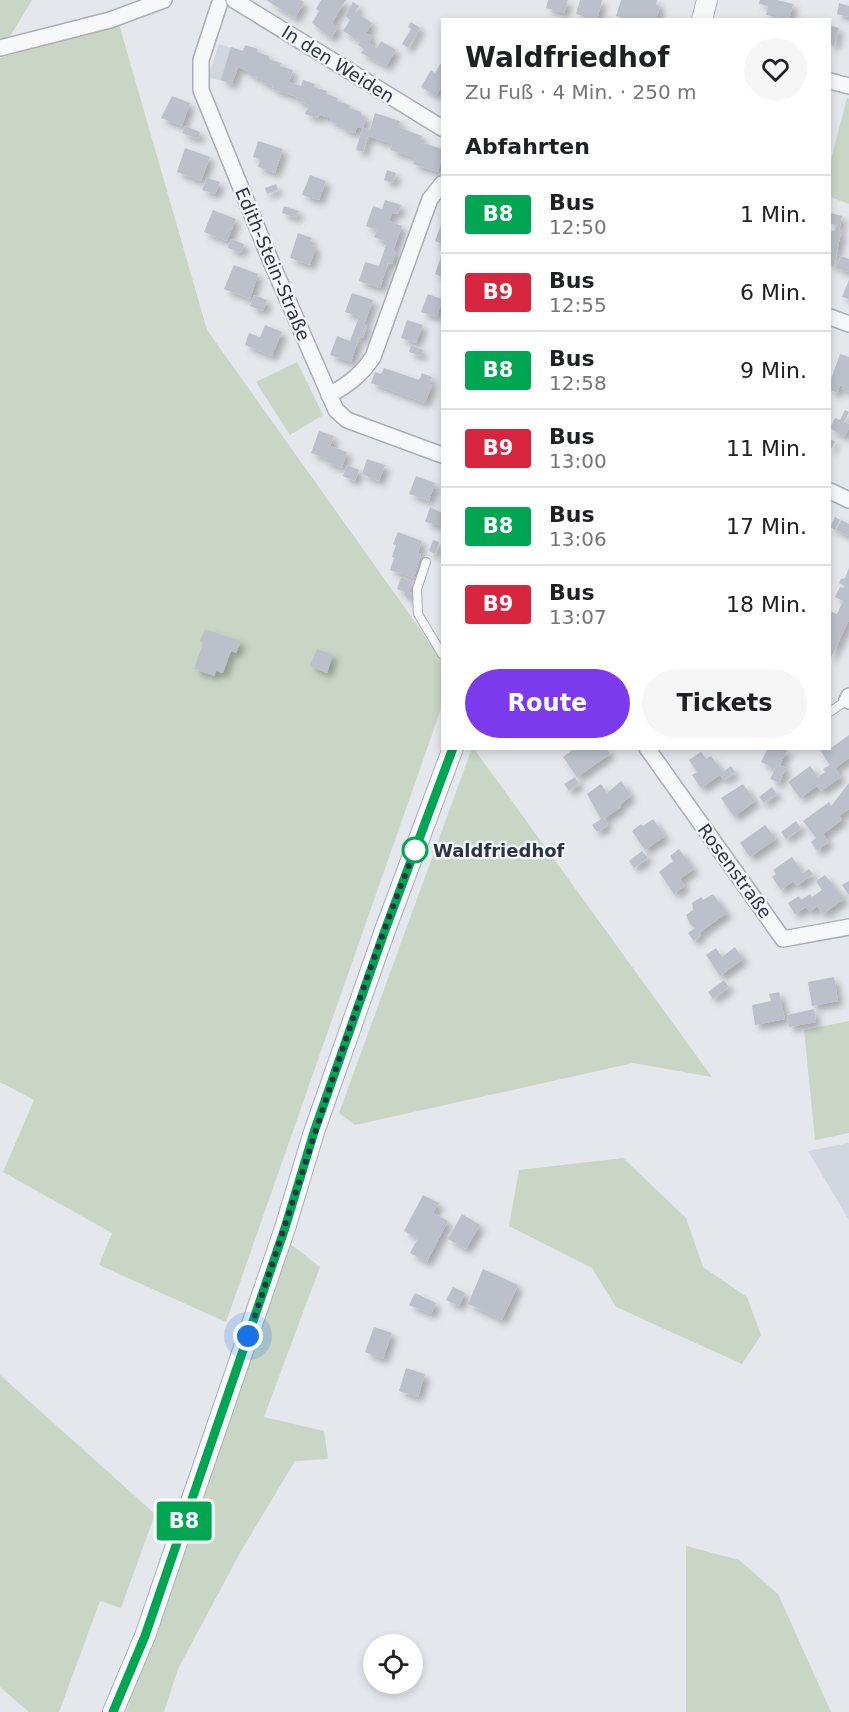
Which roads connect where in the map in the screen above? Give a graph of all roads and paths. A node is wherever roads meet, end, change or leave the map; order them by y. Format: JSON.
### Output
{"nodes":[{"id":1,"x":164,"y":0,"type":"edge"},
{"id":2,"x":708,"y":0,"type":"edge"},
{"id":3,"x":225,"y":1,"type":"edge"},
{"id":4,"x":703,"y":18,"type":"edge"},
{"id":5,"x":0,"y":48,"type":"edge"},
{"id":6,"x":831,"y":81,"type":"edge"},
{"id":7,"x":849,"y":86,"type":"edge"},
{"id":8,"x":441,"y":127,"type":"edge"},
{"id":9,"x":441,"y":185,"type":"edge"},
{"id":10,"x":831,"y":317,"type":"edge"},
{"id":11,"x":849,"y":324,"type":"edge"},
{"id":12,"x":329,"y":394,"type":"junction"},
{"id":13,"x":441,"y":455,"type":"edge"},
{"id":14,"x":831,"y":491,"type":"edge"},
{"id":15,"x":849,"y":500,"type":"edge"},
{"id":16,"x":426,"y":562,"type":"dead end"},
{"id":17,"x":441,"y":652,"type":"edge"},
{"id":18,"x":848,"y":699,"type":"edge"},
{"id":19,"x":831,"y":711,"type":"edge"},
{"id":20,"x":452,"y":750,"type":"edge"},
{"id":21,"x":648,"y":750,"type":"edge"},
{"id":22,"x":849,"y":927,"type":"edge"},
{"id":23,"x":112,"y":1712,"type":"edge"}],
"edges":[{"from":1,"to":5,"type":"street"},
{"from":2,"to":4,"type":"street"},
{"from":3,"to":8,"type":"street","name":"In den Weiden"},
{"from":3,"to":12,"type":"street","name":"Edith-Stein-Straße"},
{"from":6,"to":7,"type":"street"},
{"from":9,"to":12,"type":"street"},
{"from":10,"to":11,"type":"street"},
{"from":12,"to":13,"type":"street","name":"Edith-Stein-Straße"},
{"from":14,"to":15,"type":"street"},
{"from":16,"to":17,"type":"lane"},
{"from":18,"to":19,"type":"lane"},
{"from":20,"to":23,"type":"street"},
{"from":21,"to":22,"type":"street","name":"Rosenstraße"}]}
